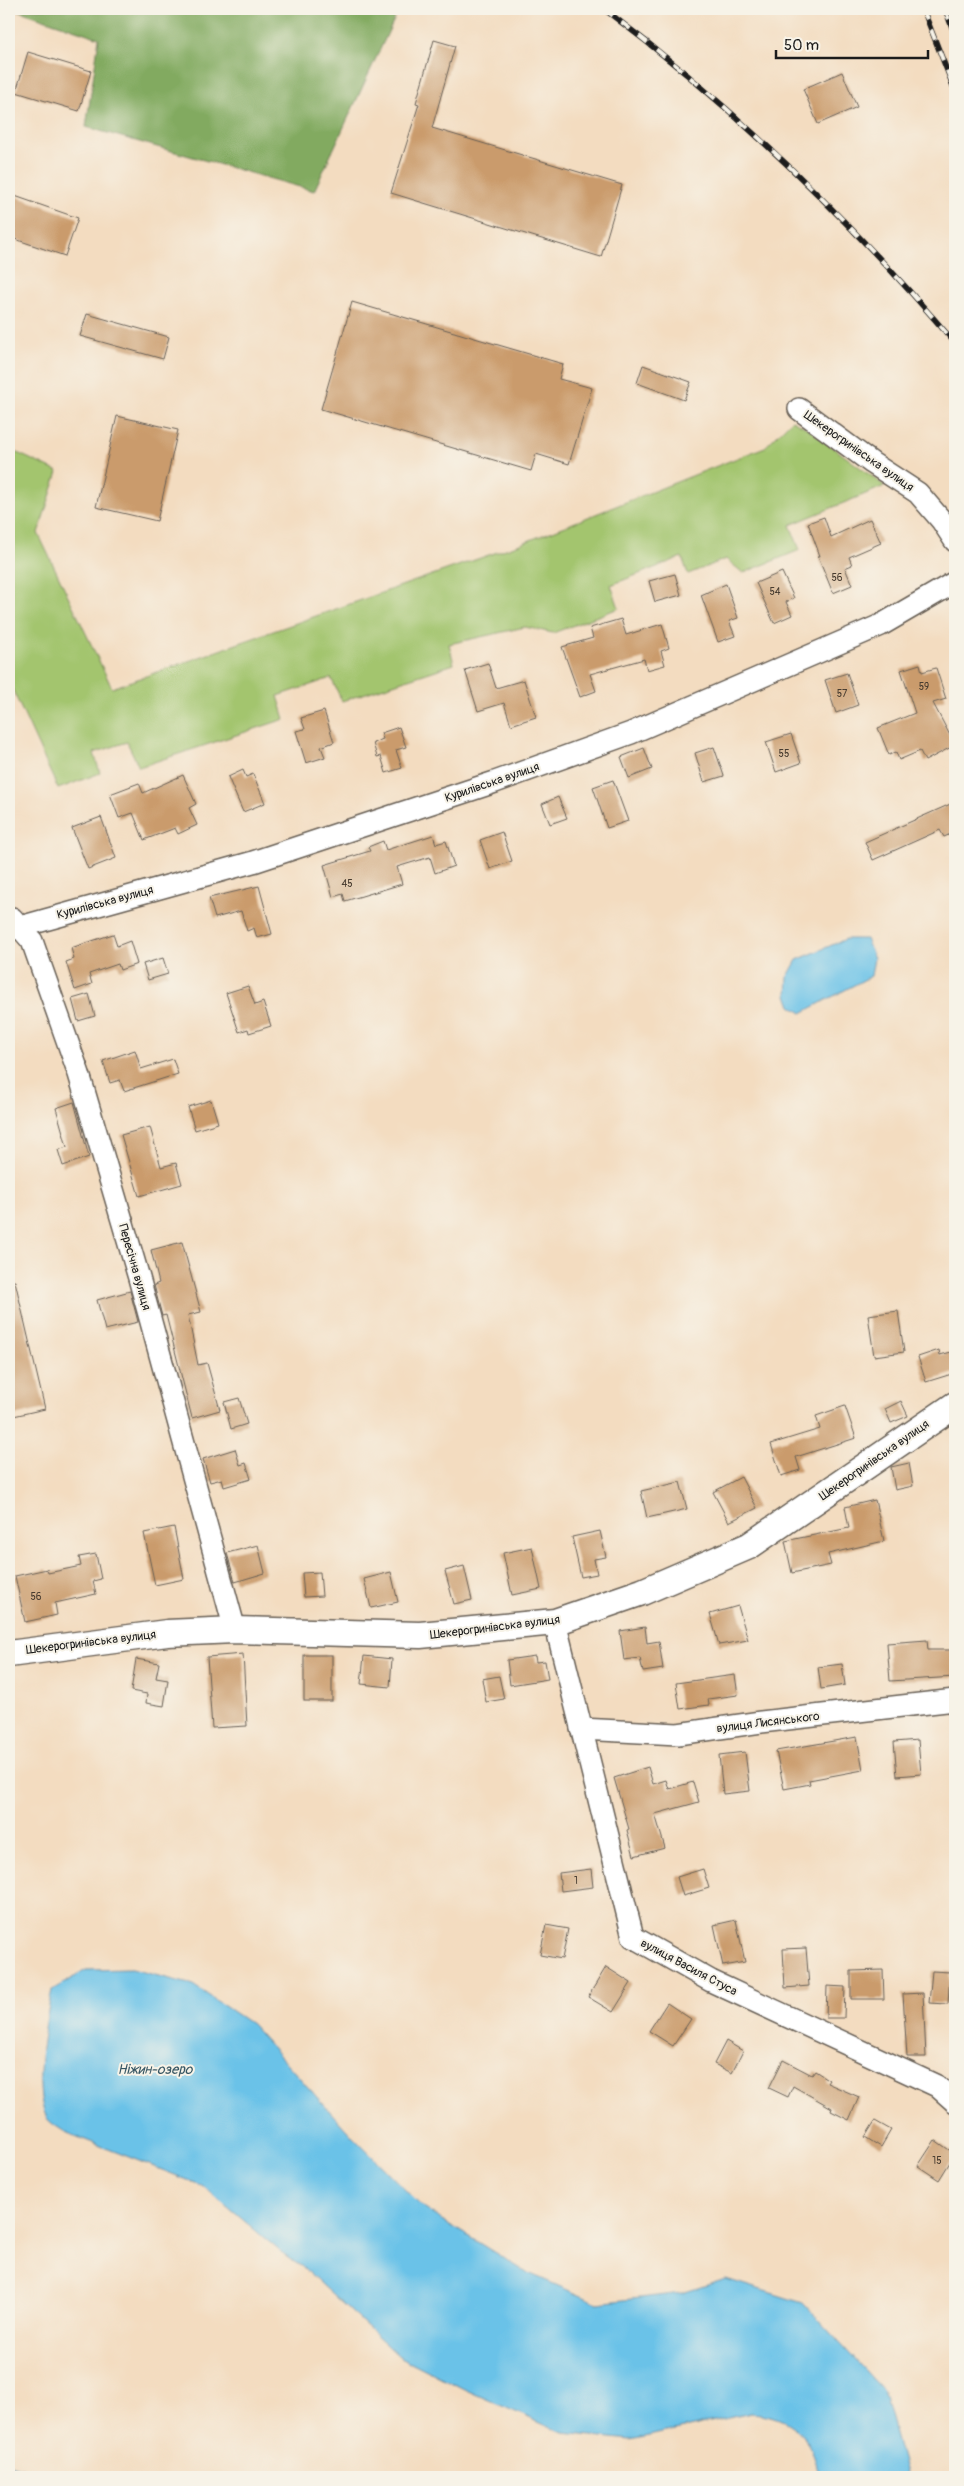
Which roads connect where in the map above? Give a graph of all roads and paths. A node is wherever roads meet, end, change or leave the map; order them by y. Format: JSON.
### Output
{"nodes":[{"id":1,"x":799,"y":409,"type":"dead end"},
{"id":2,"x":955,"y":541,"type":"edge"},
{"id":3,"x":955,"y":582,"type":"edge"},
{"id":4,"x":13,"y":923,"type":"edge"},
{"id":5,"x":955,"y":1405,"type":"edge"},
{"id":6,"x":555,"y":1622,"type":"junction"},
{"id":7,"x":235,"y":1630,"type":"junction"},
{"id":8,"x":9,"y":1654,"type":"edge"},
{"id":9,"x":955,"y":1700,"type":"edge"},
{"id":10,"x":581,"y":1729,"type":"junction"},
{"id":11,"x":955,"y":2102,"type":"edge"}],
"edges":[{"from":1,"to":2,"type":"street","name":"Шекерогринівська вулиця"},
{"from":3,"to":4,"type":"street","name":"Курилівська вулиця"},
{"from":4,"to":7,"type":"street","name":"Пересічна вулиця"},
{"from":5,"to":6,"type":"street","name":"Шекерогринівська вулиця"},
{"from":6,"to":7,"type":"street","name":"Шекерогринівська вулиця"},
{"from":6,"to":10,"type":"street","name":"вулиця Василя Стуса"},
{"from":7,"to":8,"type":"street","name":"Шекерогринівська вулиця"},
{"from":9,"to":10,"type":"street","name":"вулиця Лисянського"},
{"from":10,"to":11,"type":"street","name":"вулиця Василя Стуса"}]}
